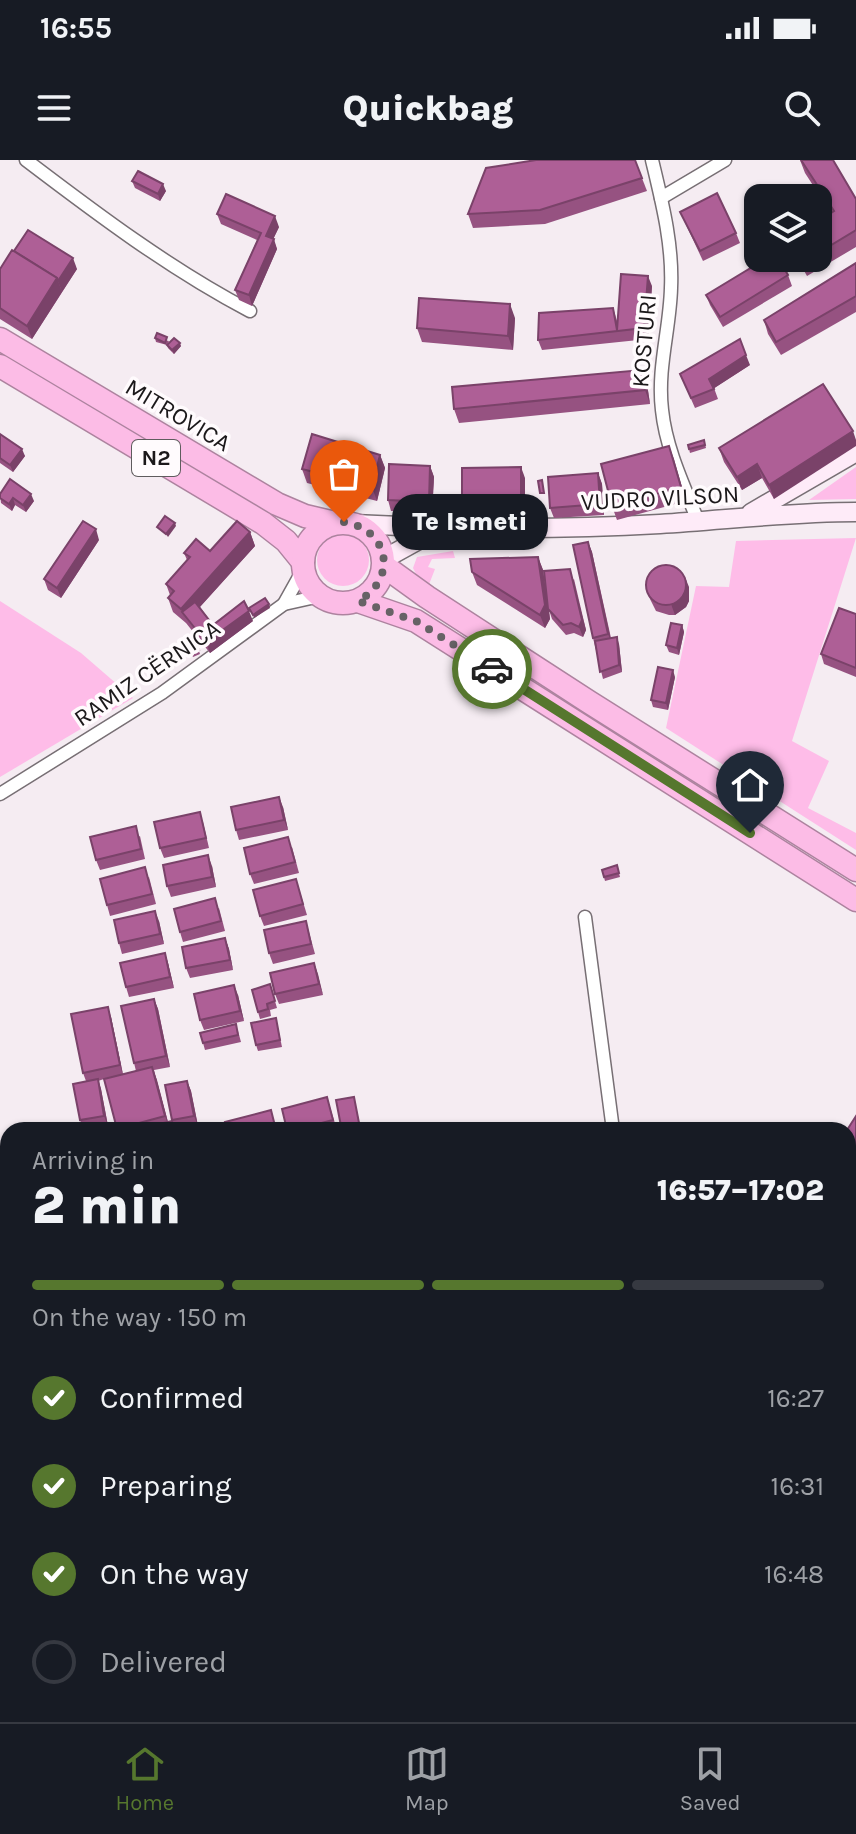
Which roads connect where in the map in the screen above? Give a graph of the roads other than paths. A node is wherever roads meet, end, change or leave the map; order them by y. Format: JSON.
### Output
{"nodes":[{"id":1,"x":26,"y":160,"type":"edge"},
{"id":2,"x":652,"y":160,"type":"edge"},
{"id":3,"x":725,"y":160,"type":"edge"},
{"id":4,"x":661,"y":198,"type":"junction"},
{"id":5,"x":250,"y":311,"type":"dead end"},
{"id":6,"x":0,"y":339,"type":"edge"},
{"id":7,"x":0,"y":366,"type":"edge"},
{"id":8,"x":856,"y":452,"type":"edge"},
{"id":9,"x":856,"y":512,"type":"edge"},
{"id":10,"x":741,"y":518,"type":"junction"},
{"id":11,"x":698,"y":521,"type":"junction"},
{"id":12,"x":344,"y":524,"type":"junction"},
{"id":13,"x":466,"y":529,"type":"junction"},
{"id":14,"x":384,"y":562,"type":"junction"},
{"id":15,"x":303,"y":566,"type":"junction"},
{"id":16,"x":320,"y":596,"type":"junction"},
{"id":17,"x":358,"y":601,"type":"junction"},
{"id":18,"x":284,"y":604,"type":"junction"},
{"id":19,"x":0,"y":794,"type":"edge"},
{"id":20,"x":856,"y":870,"type":"edge"},
{"id":21,"x":856,"y":900,"type":"edge"},
{"id":22,"x":585,"y":917,"type":"dead end"},
{"id":23,"x":612,"y":1122,"type":"edge"}],
"edges":[{"from":1,"to":5,"type":"street"},
{"from":2,"to":4,"type":"street","name":"KOSTURI"},
{"from":3,"to":4,"type":"street"},
{"from":4,"to":11,"type":"street","name":"KOSTURI"},
{"from":6,"to":12,"type":"highway","name":"MITROVICA","number":"N2"},
{"from":7,"to":15,"type":"highway","name":"MITROVICA","number":"N2"},
{"from":8,"to":10,"type":"main road"},
{"from":9,"to":10,"type":"main road","name":"VUDRO VILSON"},
{"from":10,"to":11,"type":"main road","name":"VUDRO VILSON"},
{"from":11,"to":13,"type":"main road","name":"VUDRO VILSON"},
{"from":12,"to":13,"type":"main road"},
{"from":12,"to":14,"type":"highway"},
{"from":12,"to":15,"type":"highway"},
{"from":13,"to":14,"type":"main road"},
{"from":14,"to":17,"type":"highway"},
{"from":14,"to":20,"type":"highway"},
{"from":15,"to":16,"type":"highway","number":"N2"},
{"from":15,"to":18,"type":"street"},
{"from":16,"to":17,"type":"highway"},
{"from":16,"to":18,"type":"street","name":"RAMIZ CËRNICA"},
{"from":17,"to":21,"type":"highway"},
{"from":18,"to":19,"type":"street","name":"RAMIZ CËRNICA"},
{"from":22,"to":23,"type":"street"}]}
